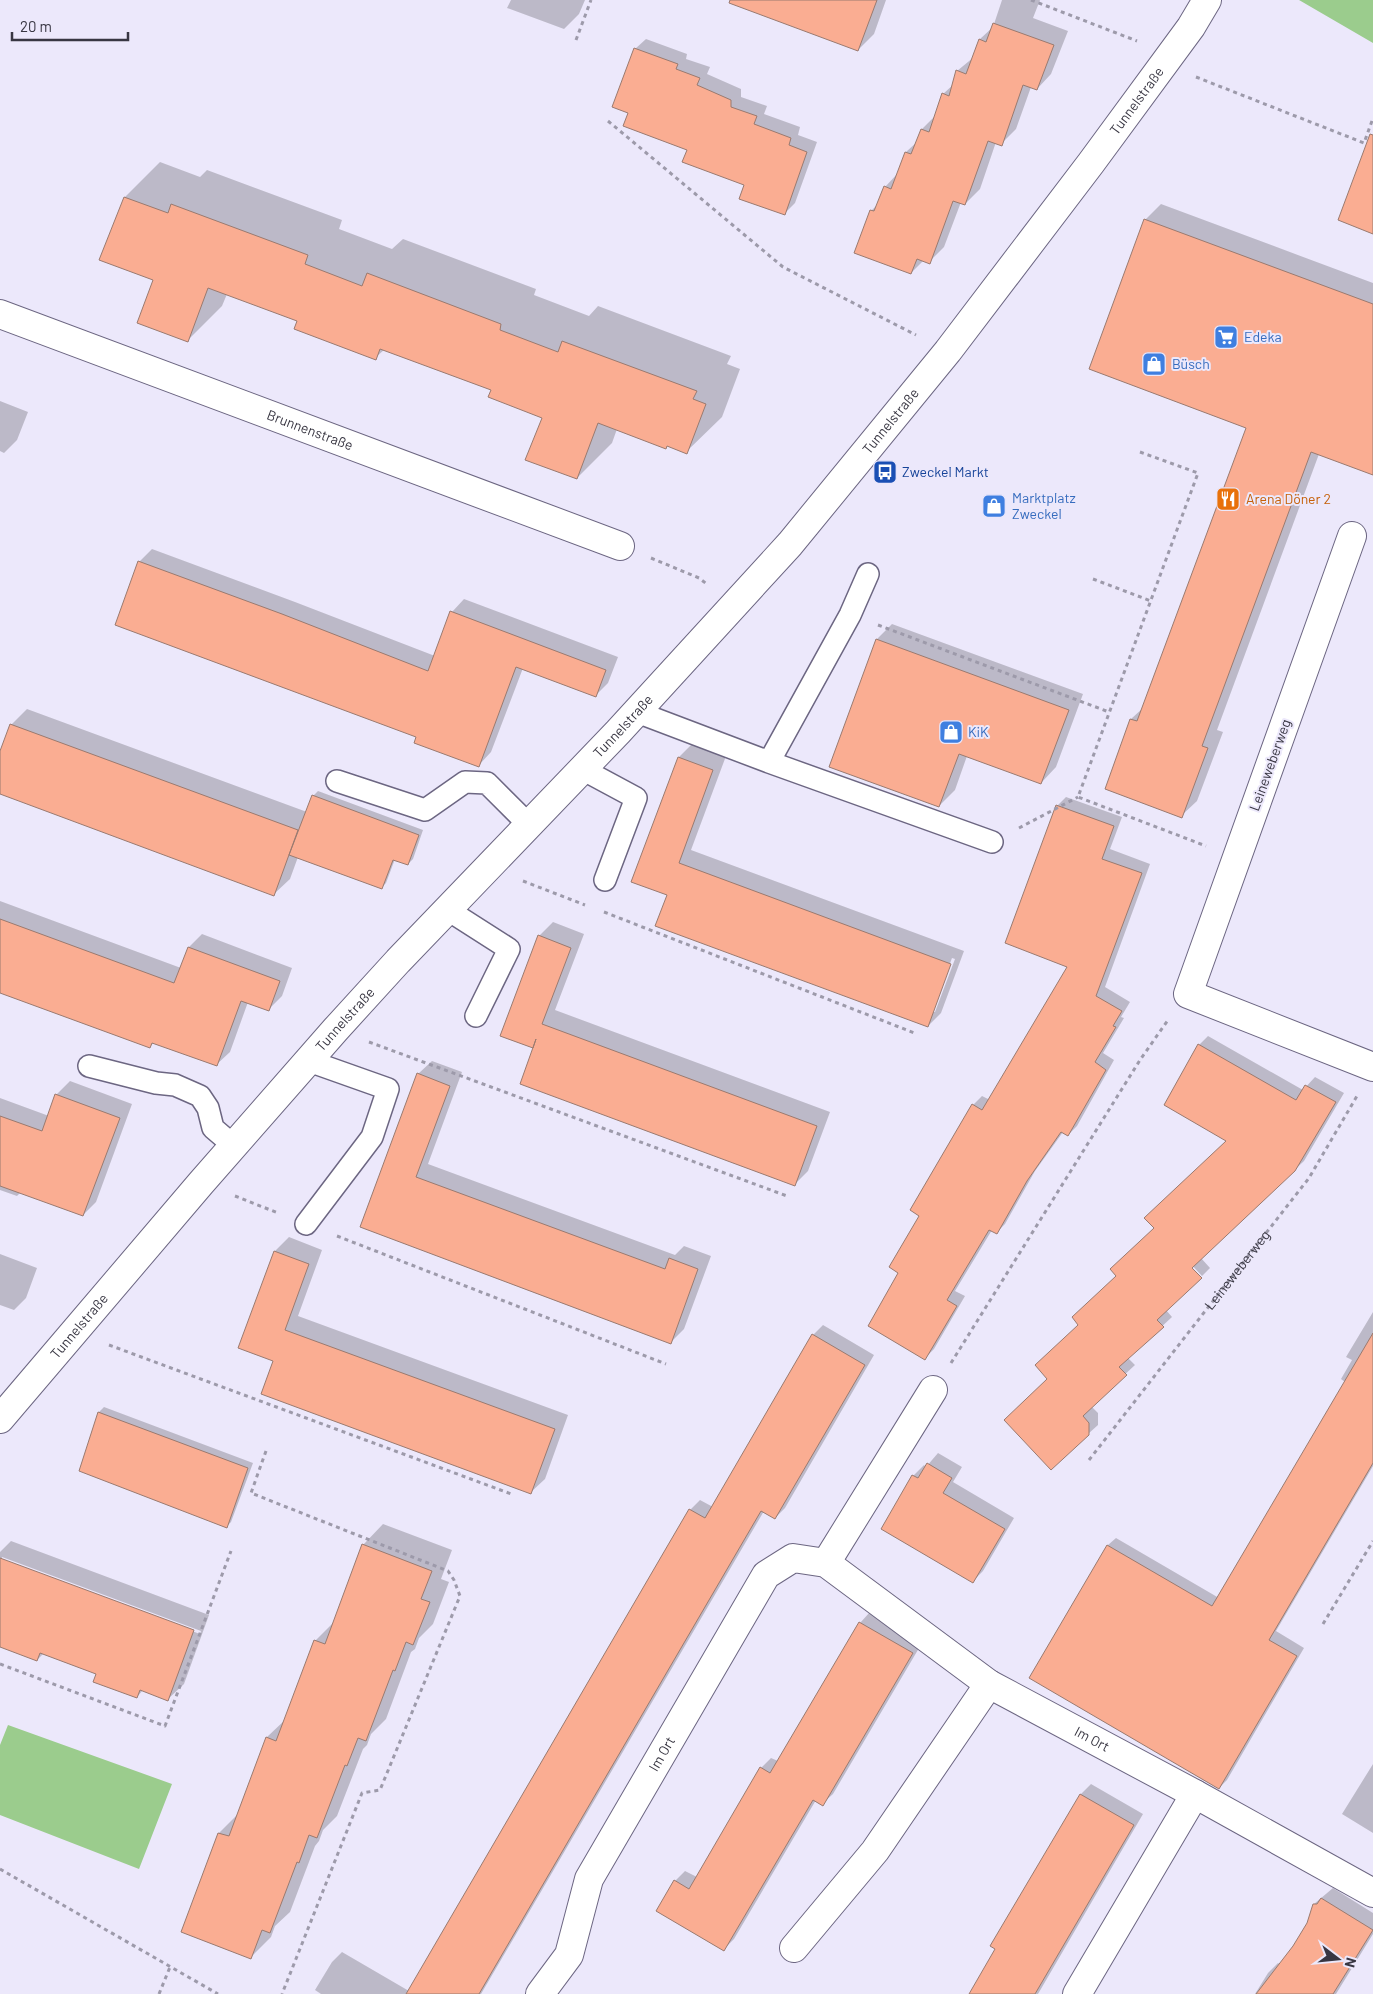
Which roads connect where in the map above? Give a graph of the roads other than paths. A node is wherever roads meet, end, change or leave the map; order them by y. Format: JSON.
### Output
{"nodes":[{"id":1,"x":1207,"y":0,"type":"edge"},
{"id":2,"x":0,"y":314,"type":"edge"},
{"id":3,"x":1352,"y":536,"type":"dead end"},
{"id":4,"x":620,"y":546,"type":"road end"},
{"id":5,"x":868,"y":574,"type":"dead end"},
{"id":6,"x":637,"y":712,"type":"junction"},
{"id":7,"x":769,"y":762,"type":"junction"},
{"id":8,"x":582,"y":769,"type":"junction"},
{"id":9,"x":338,"y":781,"type":"dead end"},
{"id":10,"x":529,"y":825,"type":"junction"},
{"id":11,"x":992,"y":842,"type":"road end"},
{"id":12,"x":605,"y":880,"type":"dead end"},
{"id":13,"x":448,"y":910,"type":"junction"},
{"id":14,"x":476,"y":1016,"type":"dead end"},
{"id":15,"x":309,"y":1061,"type":"junction"},
{"id":16,"x":89,"y":1066,"type":"dead end"},
{"id":17,"x":1373,"y":1067,"type":"edge"},
{"id":18,"x":234,"y":1146,"type":"junction"},
{"id":19,"x":306,"y":1224,"type":"road end"},
{"id":20,"x":933,"y":1390,"type":"dead end"},
{"id":21,"x":0,"y":1419,"type":"edge"},
{"id":22,"x":826,"y":1563,"type":"junction"},
{"id":23,"x":989,"y":1684,"type":"junction"},
{"id":24,"x":1195,"y":1794,"type":"junction"},
{"id":25,"x":1373,"y":1893,"type":"edge"},
{"id":26,"x":794,"y":1948,"type":"dead end"},
{"id":27,"x":540,"y":1994,"type":"edge"},
{"id":28,"x":1077,"y":1994,"type":"edge"}],
"edges":[{"from":1,"to":6,"type":"street","name":"Tunnelstraße"},
{"from":2,"to":4,"type":"street","name":"Brunnenstraße"},
{"from":3,"to":17,"type":"street","name":"Leineweberweg"},
{"from":5,"to":7,"type":"lane"},
{"from":6,"to":7,"type":"lane"},
{"from":6,"to":8,"type":"street","name":"Tunnelstraße"},
{"from":7,"to":11,"type":"lane"},
{"from":8,"to":10,"type":"street","name":"Tunnelstraße"},
{"from":8,"to":12,"type":"lane"},
{"from":9,"to":10,"type":"lane"},
{"from":10,"to":13,"type":"street","name":"Tunnelstraße"},
{"from":13,"to":14,"type":"lane"},
{"from":13,"to":15,"type":"street","name":"Tunnelstraße"},
{"from":15,"to":18,"type":"street","name":"Tunnelstraße"},
{"from":15,"to":19,"type":"lane"},
{"from":16,"to":18,"type":"lane"},
{"from":18,"to":21,"type":"street","name":"Tunnelstraße"},
{"from":20,"to":22,"type":"street"},
{"from":22,"to":23,"type":"street","name":"Im Ort"},
{"from":22,"to":27,"type":"street","name":"Im Ort"},
{"from":23,"to":24,"type":"street","name":"Im Ort"},
{"from":23,"to":26,"type":"street"},
{"from":24,"to":25,"type":"street","name":"Im Ort"},
{"from":24,"to":28,"type":"street"}]}
